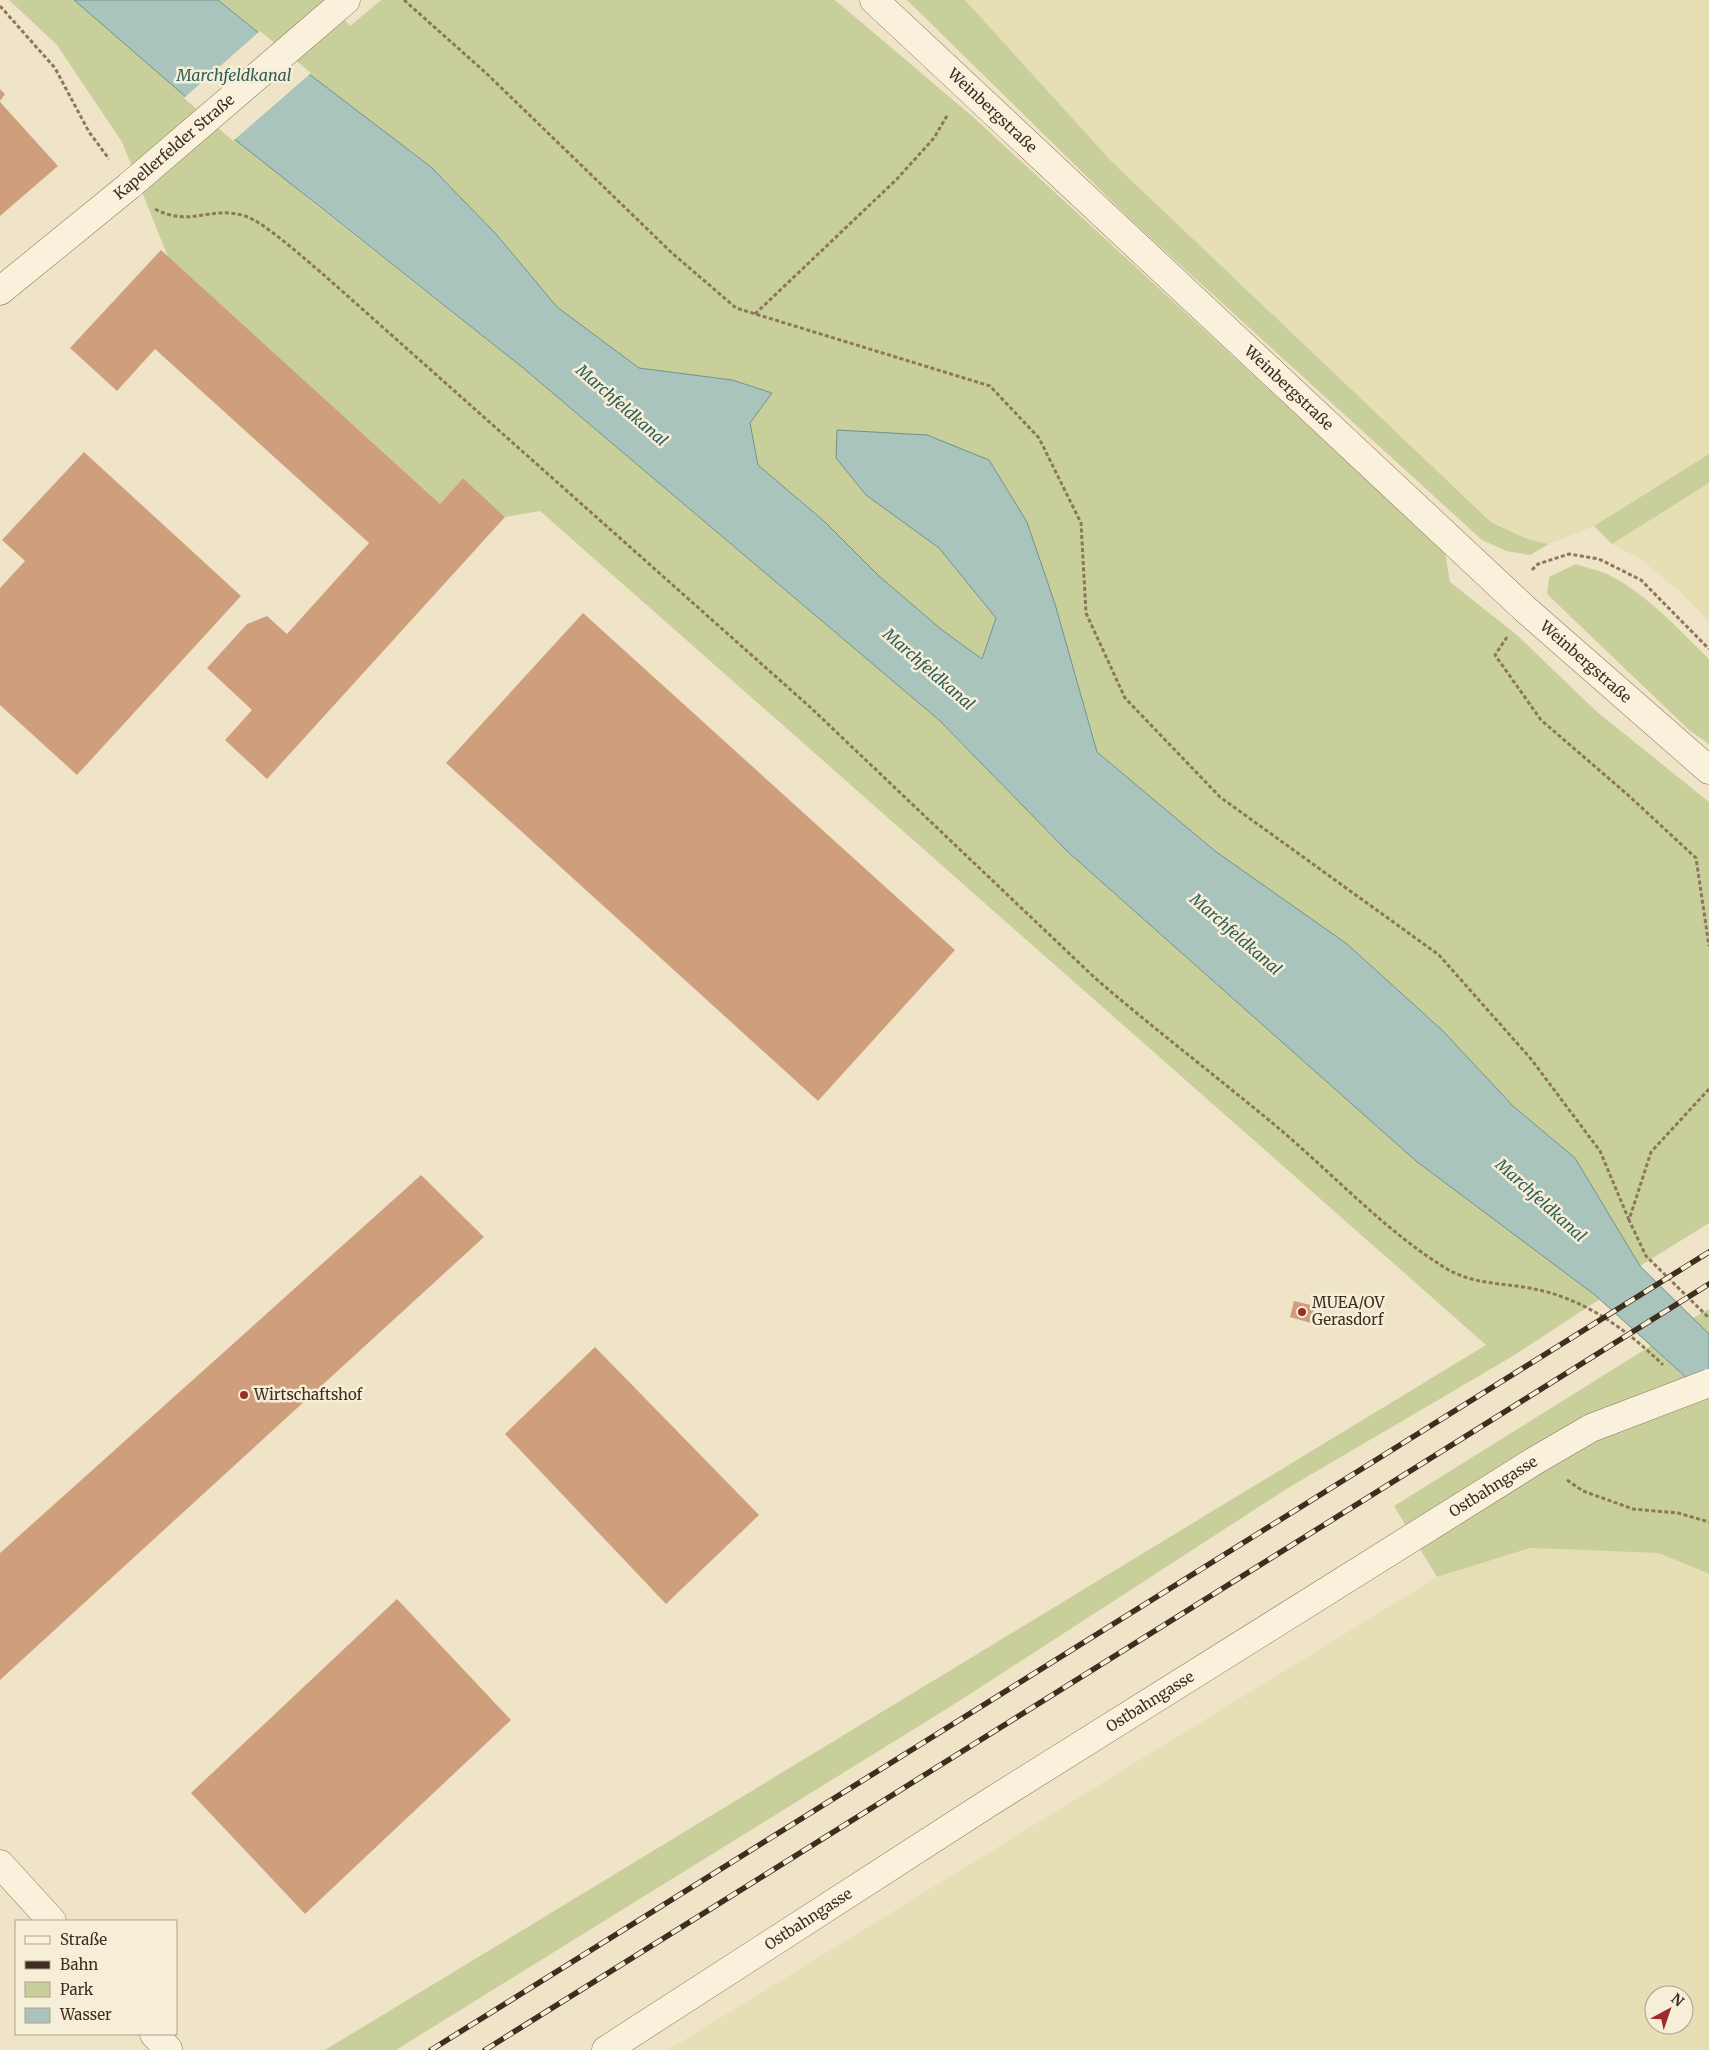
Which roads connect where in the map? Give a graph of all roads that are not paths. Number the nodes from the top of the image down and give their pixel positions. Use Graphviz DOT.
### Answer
graph roads {
  1 [pos="874,0"];
  2 [pos="340,4"];
  3 [pos="0,292"];
  4 [pos="1709,770"];
  5 [pos="1709,1383"];
  6 [pos="0,1864"];
  7 [pos="51,1920"];
  8 [pos="606,2050"];
  1 -- 4 [label="street, Weinbergstraße"];
  2 -- 3 [label="street, Kapellerfelder Straße"];
  5 -- 8 [label="street, Ostbahngasse, bridge"];
  6 -- 7 [label="street"];
}
